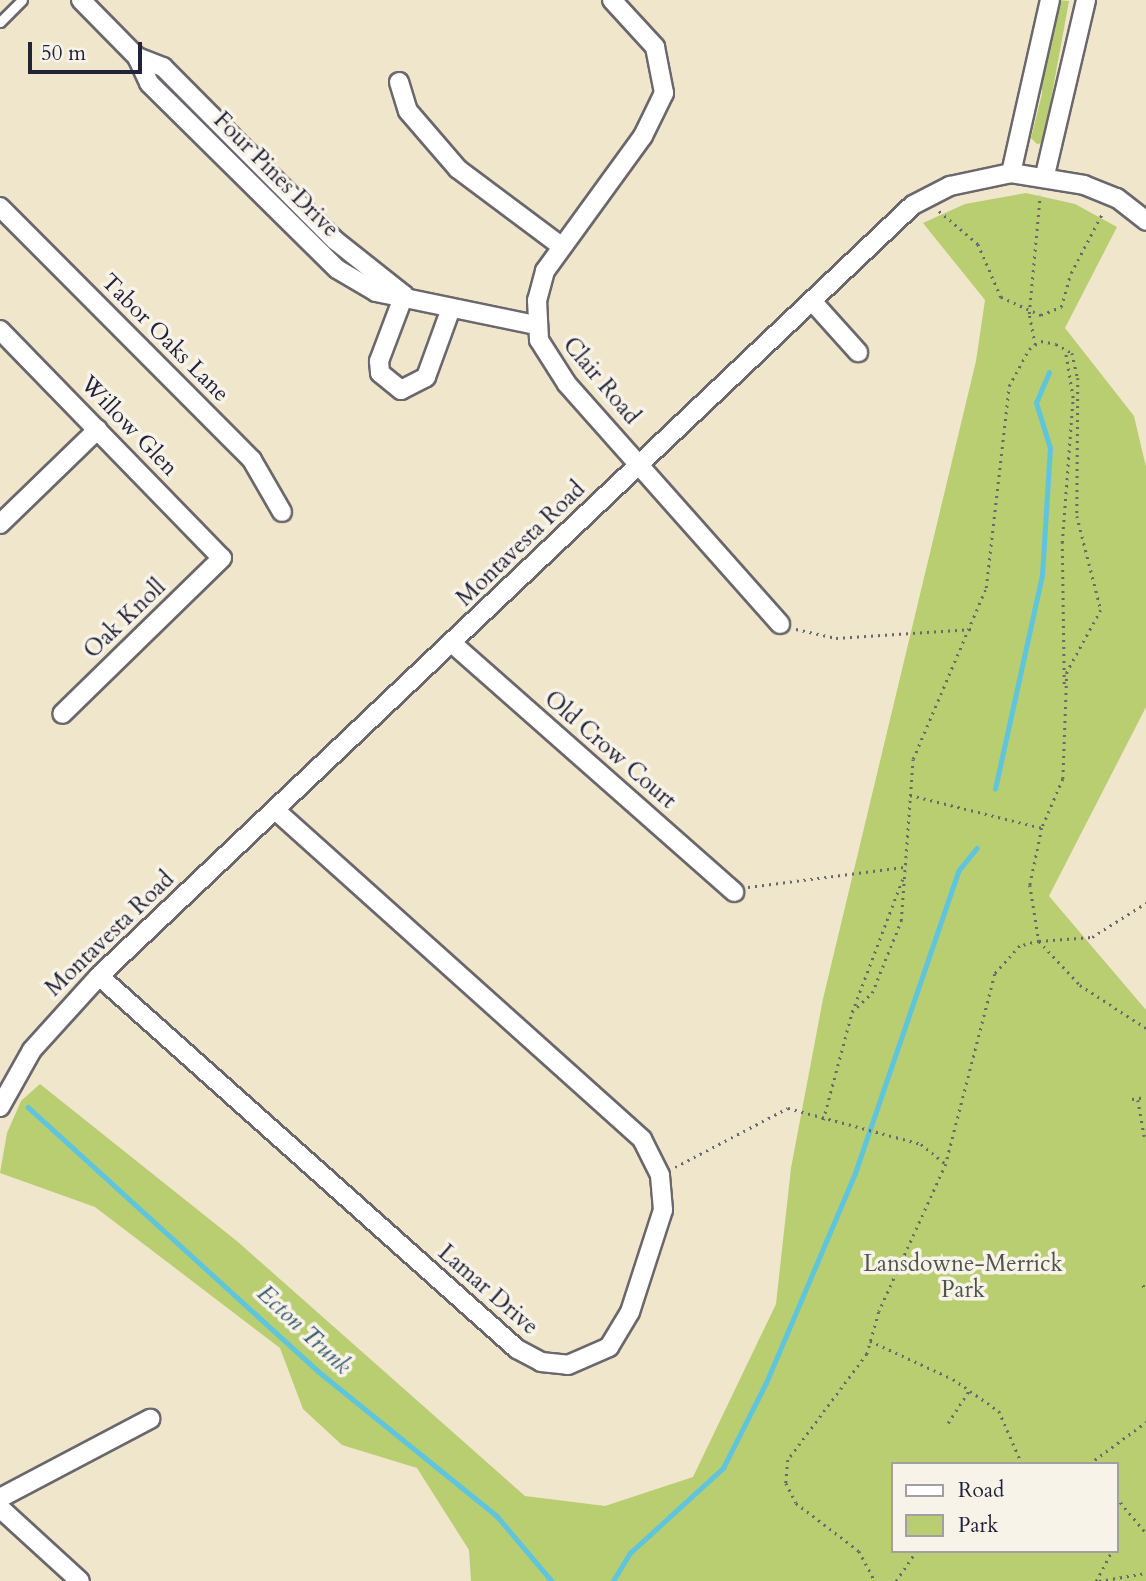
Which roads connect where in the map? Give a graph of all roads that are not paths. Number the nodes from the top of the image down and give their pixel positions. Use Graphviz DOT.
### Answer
graph roads {
  1 [pos="22,0"];
  2 [pos="80,0"];
  3 [pos="612,0"];
  4 [pos="1050,0"];
  5 [pos="1086,0"];
  6 [pos="0,22"];
  7 [pos="399,82"];
  8 [pos="1011,173"];
  9 [pos="1045,175"];
  10 [pos="0,207"];
  11 [pos="1146,221"];
  12 [pos="561,246"];
  13 [pos="404,295"];
  14 [pos="812,300"];
  15 [pos="450,311"];
  16 [pos="536,325"];
  17 [pos="0,330"];
  18 [pos="858,352"];
  19 [pos="98,429"];
  20 [pos="640,463"];
  21 [pos="282,512"];
  22 [pos="0,524"];
  23 [pos="222,558"];
  24 [pos="780,624"];
  25 [pos="453,644"];
  26 [pos="62,714"];
  27 [pos="276,811"];
  28 [pos="734,892"];
  29 [pos="99,976"];
  30 [pos="0,1107"];
  31 [pos="150,1419"];
  32 [pos="0,1498"];
  33 [pos="0,1508"];
  34 [pos="80,1581"];
  1 -- 6 [label="lane"];
  2 -- 13 [label="street, Four Pines Drive"];
  3 -- 12 [label="street, Clair Road"];
  4 -- 8 [label="street"];
  5 -- 9 [label="street"];
  7 -- 12 [label="street"];
  8 -- 9 [label="street, Montavesta Road"];
  8 -- 14 [label="street, Montavesta Road"];
  9 -- 11 [label="street, Montavesta Road"];
  10 -- 21 [label="street, Tabor Oaks Lane"];
  12 -- 16 [label="street, Clair Road"];
  13 -- 15 [label="street, Four Pines Drive"];
  13 -- 15 [label="street"];
  14 -- 18 [label="street"];
  14 -- 20 [label="street, Montavesta Road"];
  15 -- 16 [label="street, Four Pines Drive"];
  16 -- 20 [label="street, Clair Road"];
  17 -- 19 [label="street, Willow Glen"];
  19 -- 22 [label="street"];
  19 -- 23 [label="street, Willow Glen"];
  20 -- 24 [label="street, Clair Road"];
  20 -- 25 [label="street, Montavesta Road"];
  23 -- 26 [label="street, Oak Knoll"];
  25 -- 27 [label="street, Montavesta Road"];
  25 -- 28 [label="street, Old Crow Court"];
  27 -- 29 [label="street, Montavesta Road"];
  27 -- 29 [label="street, Lamar Drive"];
  29 -- 30 [label="street, Montavesta Road"];
  31 -- 32 [label="street"];
  33 -- 34 [label="street"];
}
